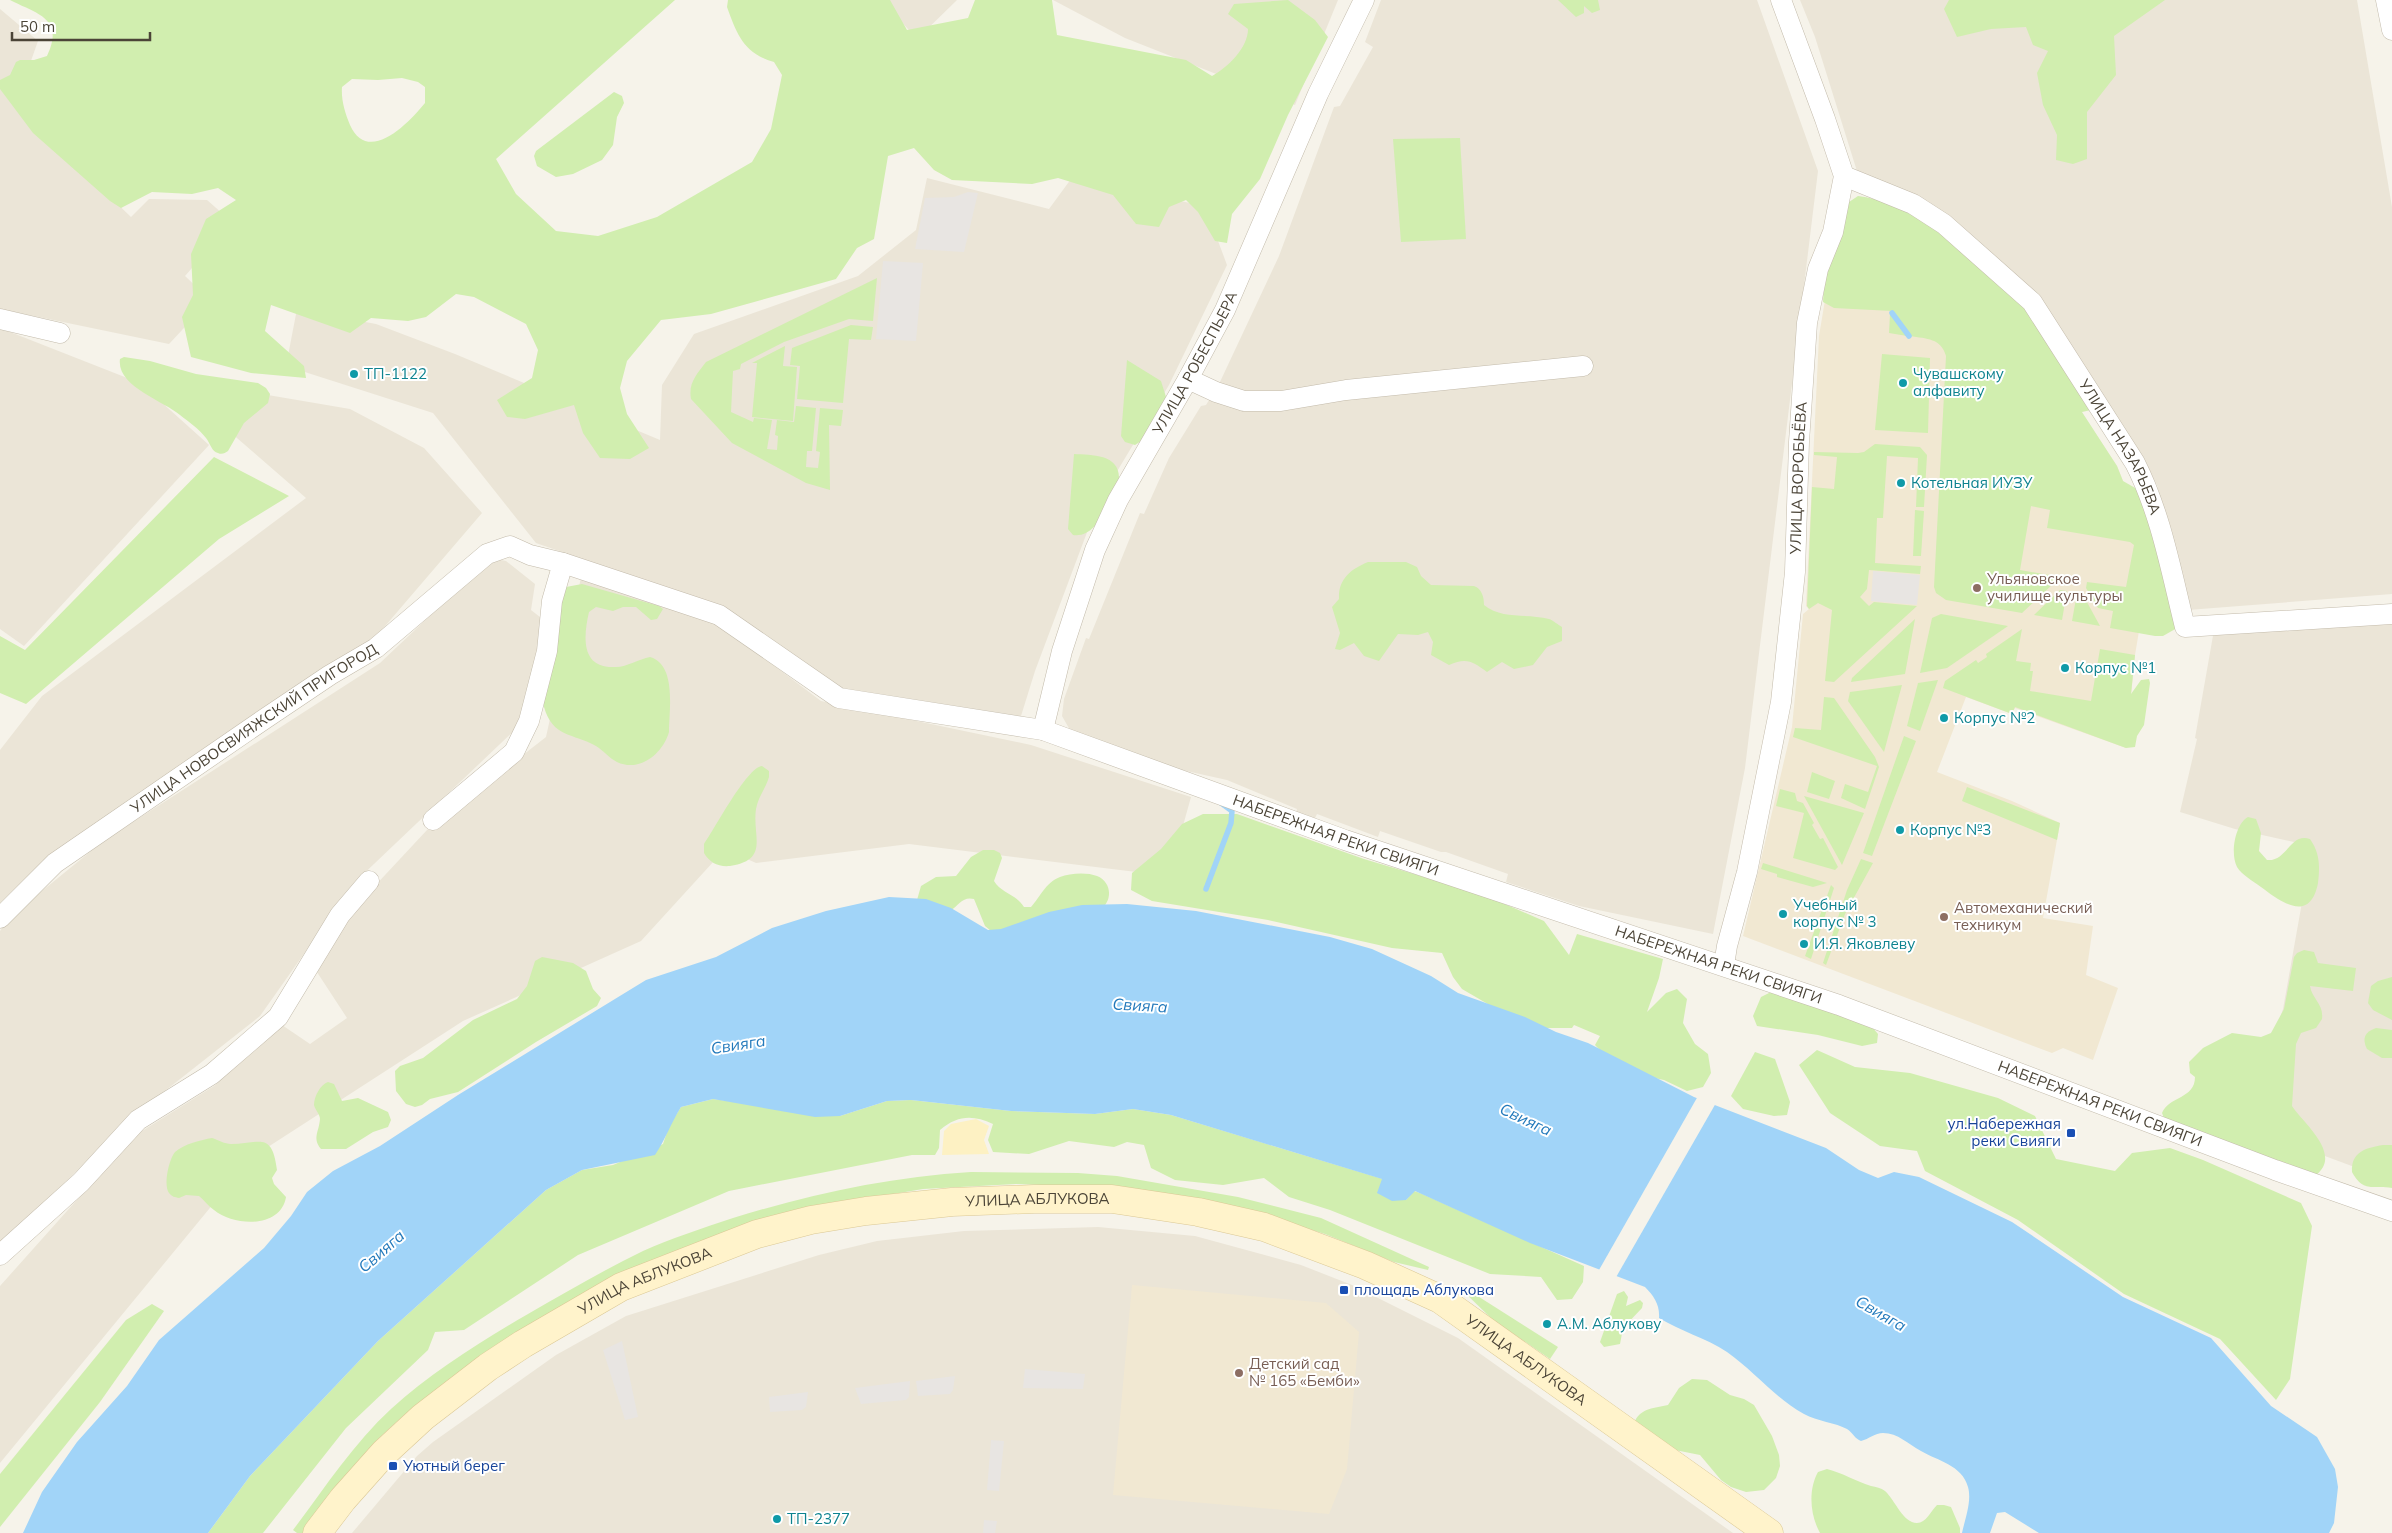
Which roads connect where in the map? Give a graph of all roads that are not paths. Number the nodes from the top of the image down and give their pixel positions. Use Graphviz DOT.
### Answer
graph roads {
  1 [pos="1364,0"];
  2 [pos="1781,0"];
  3 [pos="2386,0"];
  4 [pos="2392,30"];
  5 [pos="1844,176"];
  6 [pos="0,319"];
  7 [pos="60,333"];
  8 [pos="1582,366"];
  9 [pos="1188,379"];
  10 [pos="510,546"];
  11 [pos="563,563"];
  12 [pos="2392,614"];
  13 [pos="1043,730"];
  14 [pos="433,820"];
  15 [pos="369,882"];
  16 [pos="0,918"];
  17 [pos="1724,965"];
  18 [pos="2392,1211"];
  19 [pos="0,1255"];
  20 [pos="318,1533"];
  21 [pos="1770,1533"];
  1 -- 9 [label="street, УЛИЦА РОБЕСПЬЕРА"];
  2 -- 5 [label="street"];
  3 -- 4 [label="street"];
  5 -- 12 [label="street, УЛИЦА НАЗАРЬЕВА"];
  5 -- 17 [label="street, УЛИЦА ВОРОБЬЁВА"];
  6 -- 7 [label="street"];
  8 -- 9 [label="street"];
  9 -- 13 [label="street, УЛИЦА РОБЕСПЬЕРА"];
  10 -- 11 [label="street, НАБЕРЕЖНАЯ РЕКИ СВИЯГИ"];
  10 -- 16 [label="street, УЛИЦА НОВОСВИЯЖСКИЙ ПРИГОРОД"];
  11 -- 13 [label="street, НАБЕРЕЖНАЯ РЕКИ СВИЯГИ"];
  11 -- 14 [label="street"];
  13 -- 17 [label="street, НАБЕРЕЖНАЯ РЕКИ СВИЯГИ"];
  15 -- 19 [label="street"];
  17 -- 18 [label="street, НАБЕРЕЖНАЯ РЕКИ СВИЯГИ"];
  20 -- 21 [label="street, УЛИЦА АБЛУКОВА"];
}
